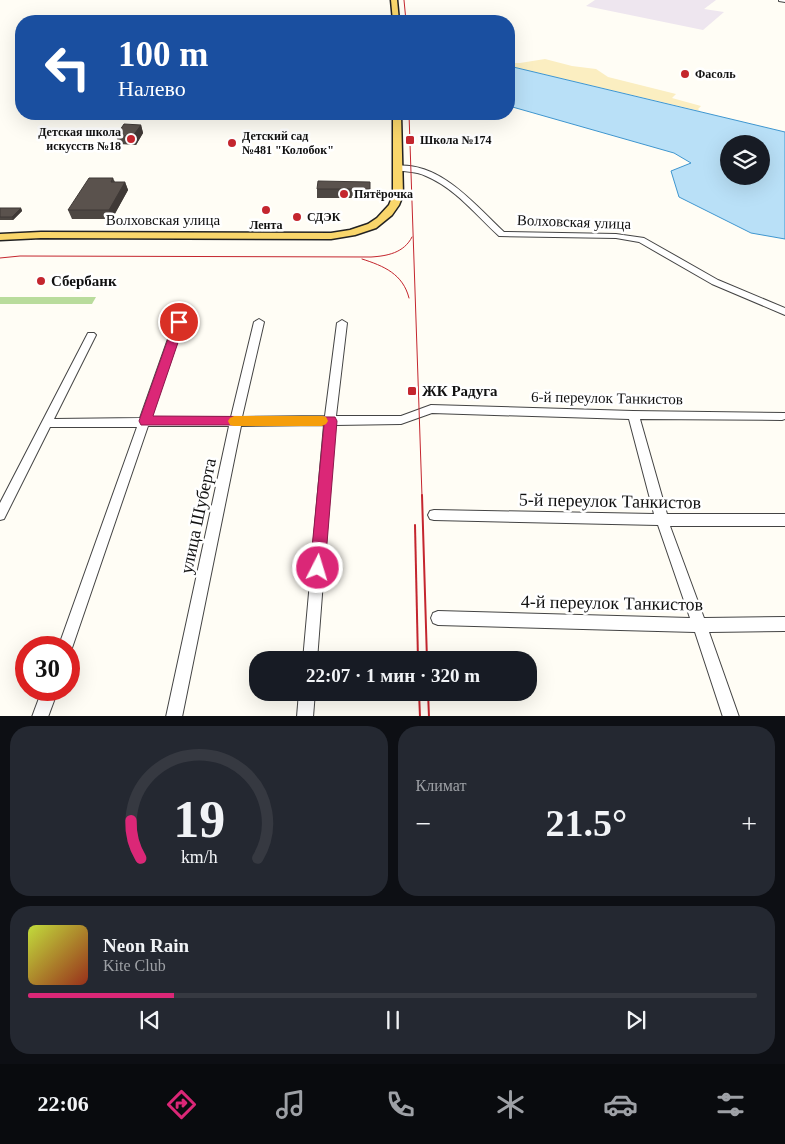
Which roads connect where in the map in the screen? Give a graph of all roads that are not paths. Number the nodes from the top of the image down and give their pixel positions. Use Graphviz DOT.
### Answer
graph roads {
  1 [pos="394,0"];
  2 [pos="395,15"];
  3 [pos="397,120"];
  4 [pos="398,168"];
  5 [pos="0,237"];
  6 [pos="785,312"];
  7 [pos="179,322"];
  8 [pos="260,322"];
  9 [pos="342,323"];
  10 [pos="91,335"];
  11 [pos="633,415"];
  12 [pos="782,416"];
  13 [pos="145,421"];
  14 [pos="236,421"];
  15 [pos="330,421"];
  16 [pos="47,423"];
  17 [pos="0,515"];
  18 [pos="434,515"];
  19 [pos="662,520"];
  20 [pos="785,520"];
  21 [pos="438,618"];
  22 [pos="785,624"];
  23 [pos="700,625"];
  24 [pos="69,636"];
  25 [pos="311,651"];
  26 [pos="46,701"];
  27 [pos="306,701"];
  28 [pos="40,716"];
  29 [pos="174,716"];
  30 [pos="305,716"];
  31 [pos="731,716"];
  1 -- 2 [label="main road"];
  3 -- 4 [label="main road"];
  4 -- 5 [label="main road, Волховская улица"];
  4 -- 6 [label="street, Волховская улица"];
  7 -- 13 [label="street"];
  8 -- 14 [label="street, улица Шуберта"];
  9 -- 15 [label="street"];
  10 -- 16 [label="street"];
  11 -- 12 [label="street, 6-й переулок Танкистов"];
  11 -- 15 [label="street, 6-й переулок Танкистов"];
  11 -- 19 [label="street"];
  13 -- 14 [label="street"];
  13 -- 16 [label="street"];
  13 -- 24 [label="street"];
  14 -- 15 [label="street"];
  14 -- 29 [label="street, улица Шуберта"];
  15 -- 25 [label="street"];
  16 -- 17 [label="street"];
  18 -- 19 [label="street, 5-й переулок Танкистов"];
  19 -- 20 [label="street, 5-й переулок Танкистов"];
  19 -- 23 [label="street"];
  21 -- 23 [label="street, 4-й переулок Танкистов"];
  22 -- 23 [label="street, 4-й переулок Танкистов"];
  23 -- 31 [label="street"];
  26 -- 28 [label="street"];
  27 -- 30 [label="street"];
}
